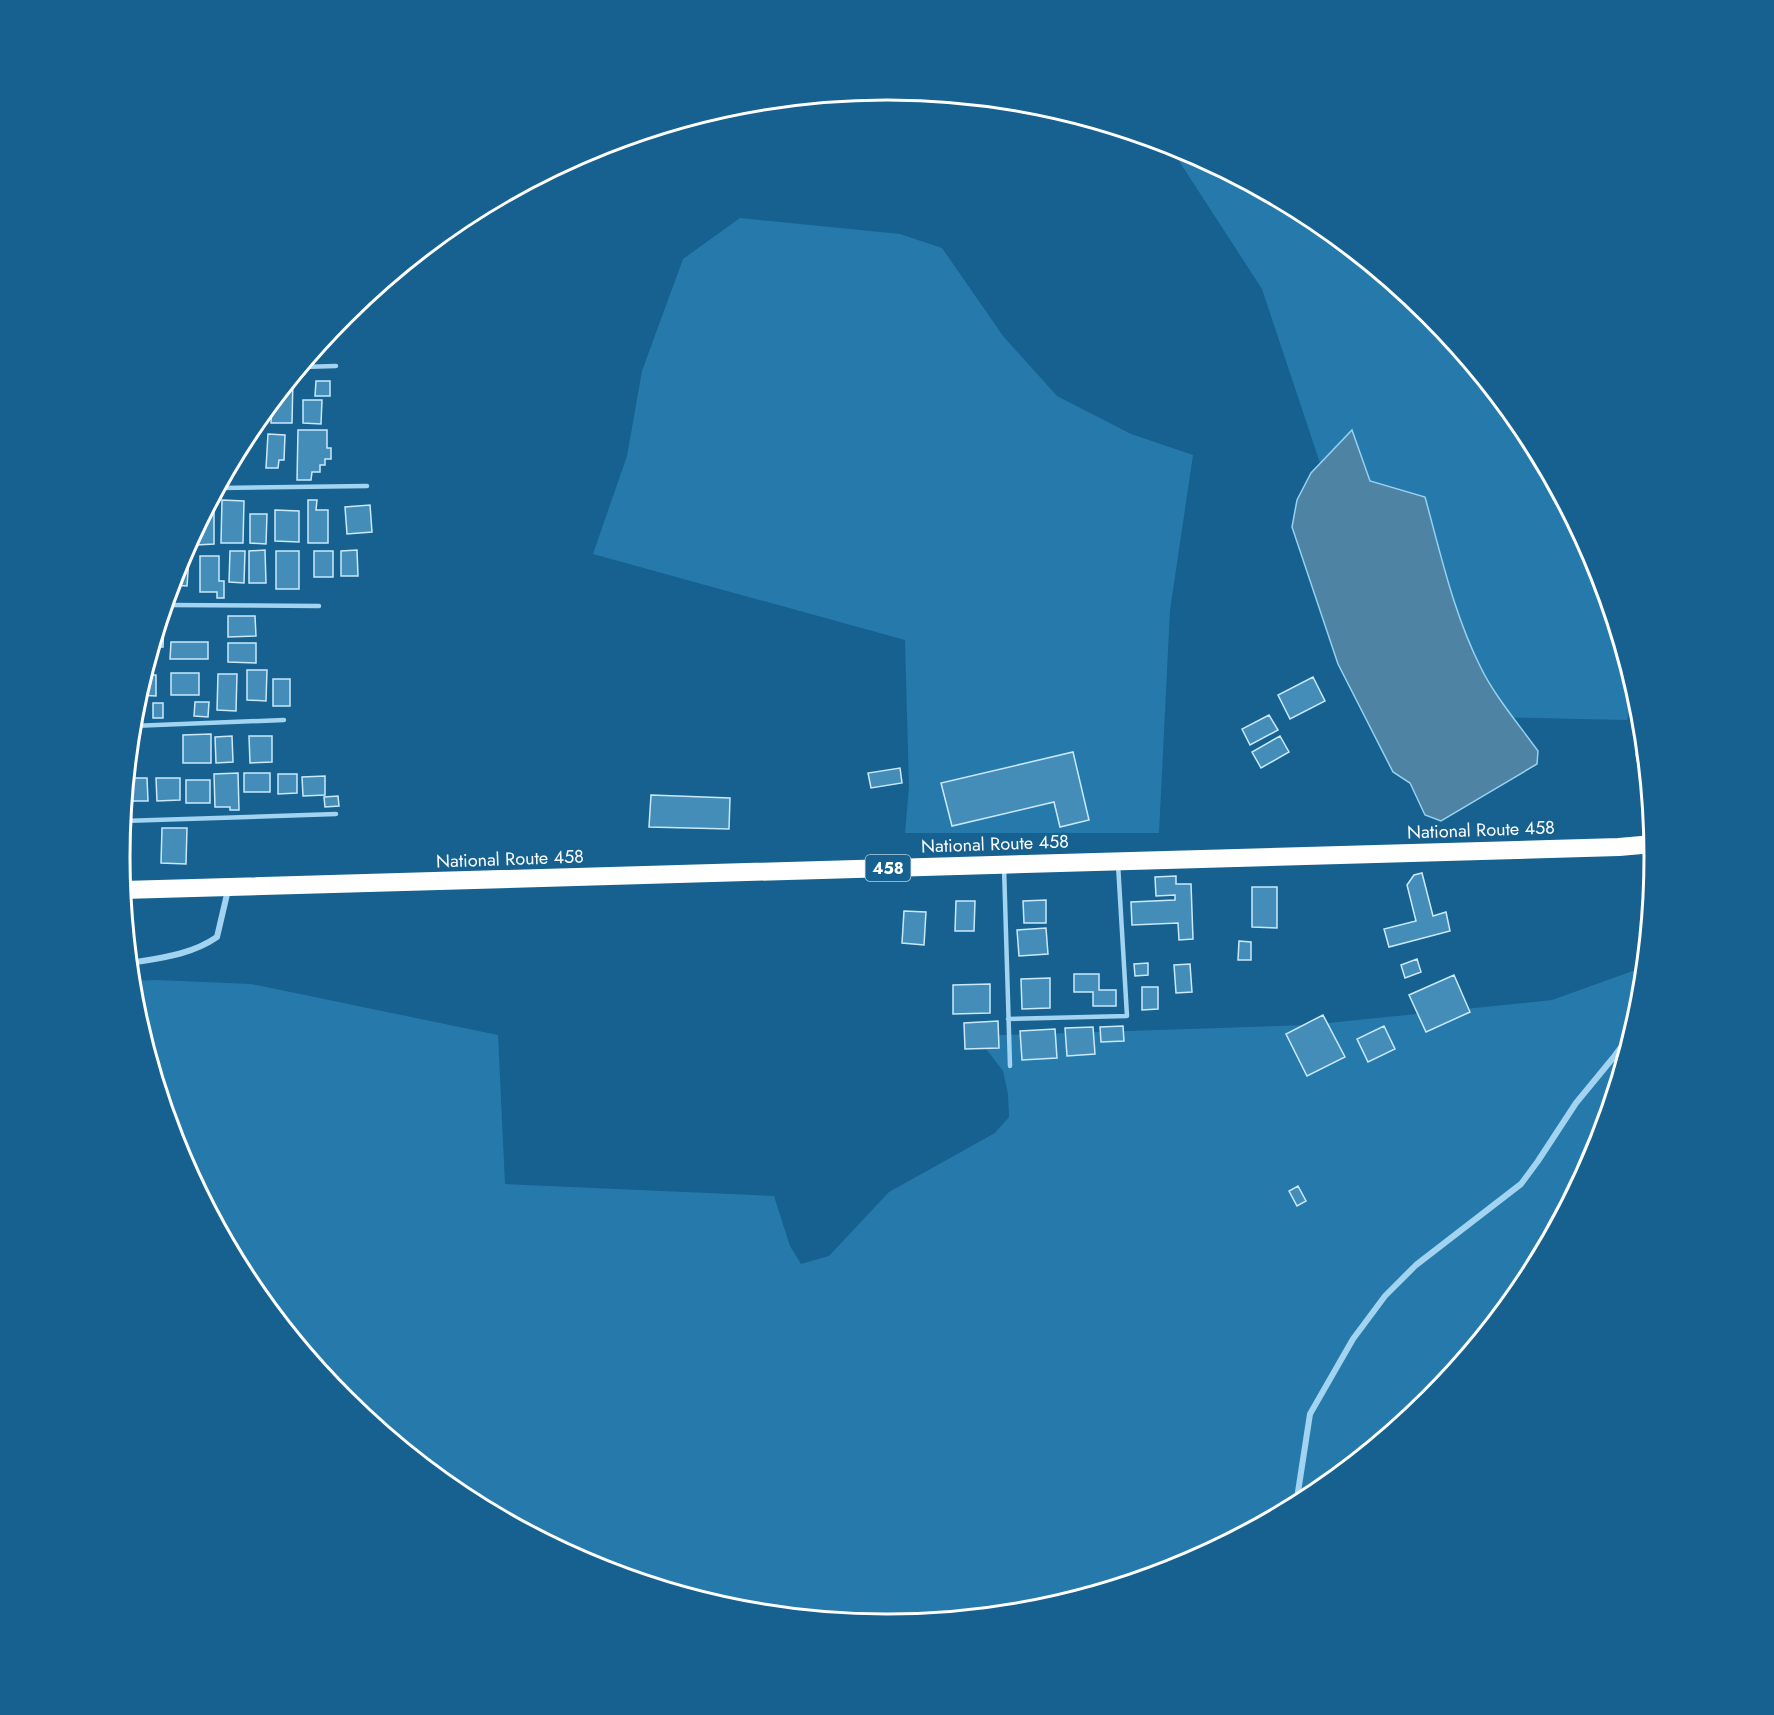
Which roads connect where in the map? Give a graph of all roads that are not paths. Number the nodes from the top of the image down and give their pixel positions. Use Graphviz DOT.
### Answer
graph roads {
  1 [pos="336,366"];
  2 [pos="311,367"];
  3 [pos="367,486"];
  4 [pos="226,488"];
  5 [pos="174,605"];
  6 [pos="318,606"];
  7 [pos="284,720"];
  8 [pos="142,726"];
  9 [pos="336,814"];
  10 [pos="131,821"];
  11 [pos="1643,845"];
  12 [pos="1118,861"];
  13 [pos="1004,865"];
  14 [pos="229,888"];
  15 [pos="131,890"];
  16 [pos="137,962"];
  17 [pos="1008,1019"];
  18 [pos="1618,1052"];
  19 [pos="1010,1066"];
  20 [pos="1298,1493"];
  1 -- 2 [label="lane"];
  3 -- 4 [label="lane"];
  5 -- 6 [label="lane"];
  7 -- 8 [label="lane"];
  9 -- 10 [label="lane"];
  11 -- 12 [label="highway, National Route 458 / 458"];
  12 -- 13 [label="highway, National Route 458 / 458"];
  12 -- 17 [label="lane"];
  13 -- 14 [label="highway, National Route 458 / 458"];
  13 -- 17 [label="lane"];
  14 -- 15 [label="highway, National Route 458 / 458"];
  14 -- 16 [label="street"];
  17 -- 19 [label="lane"];
  18 -- 20 [label="street"];
}
